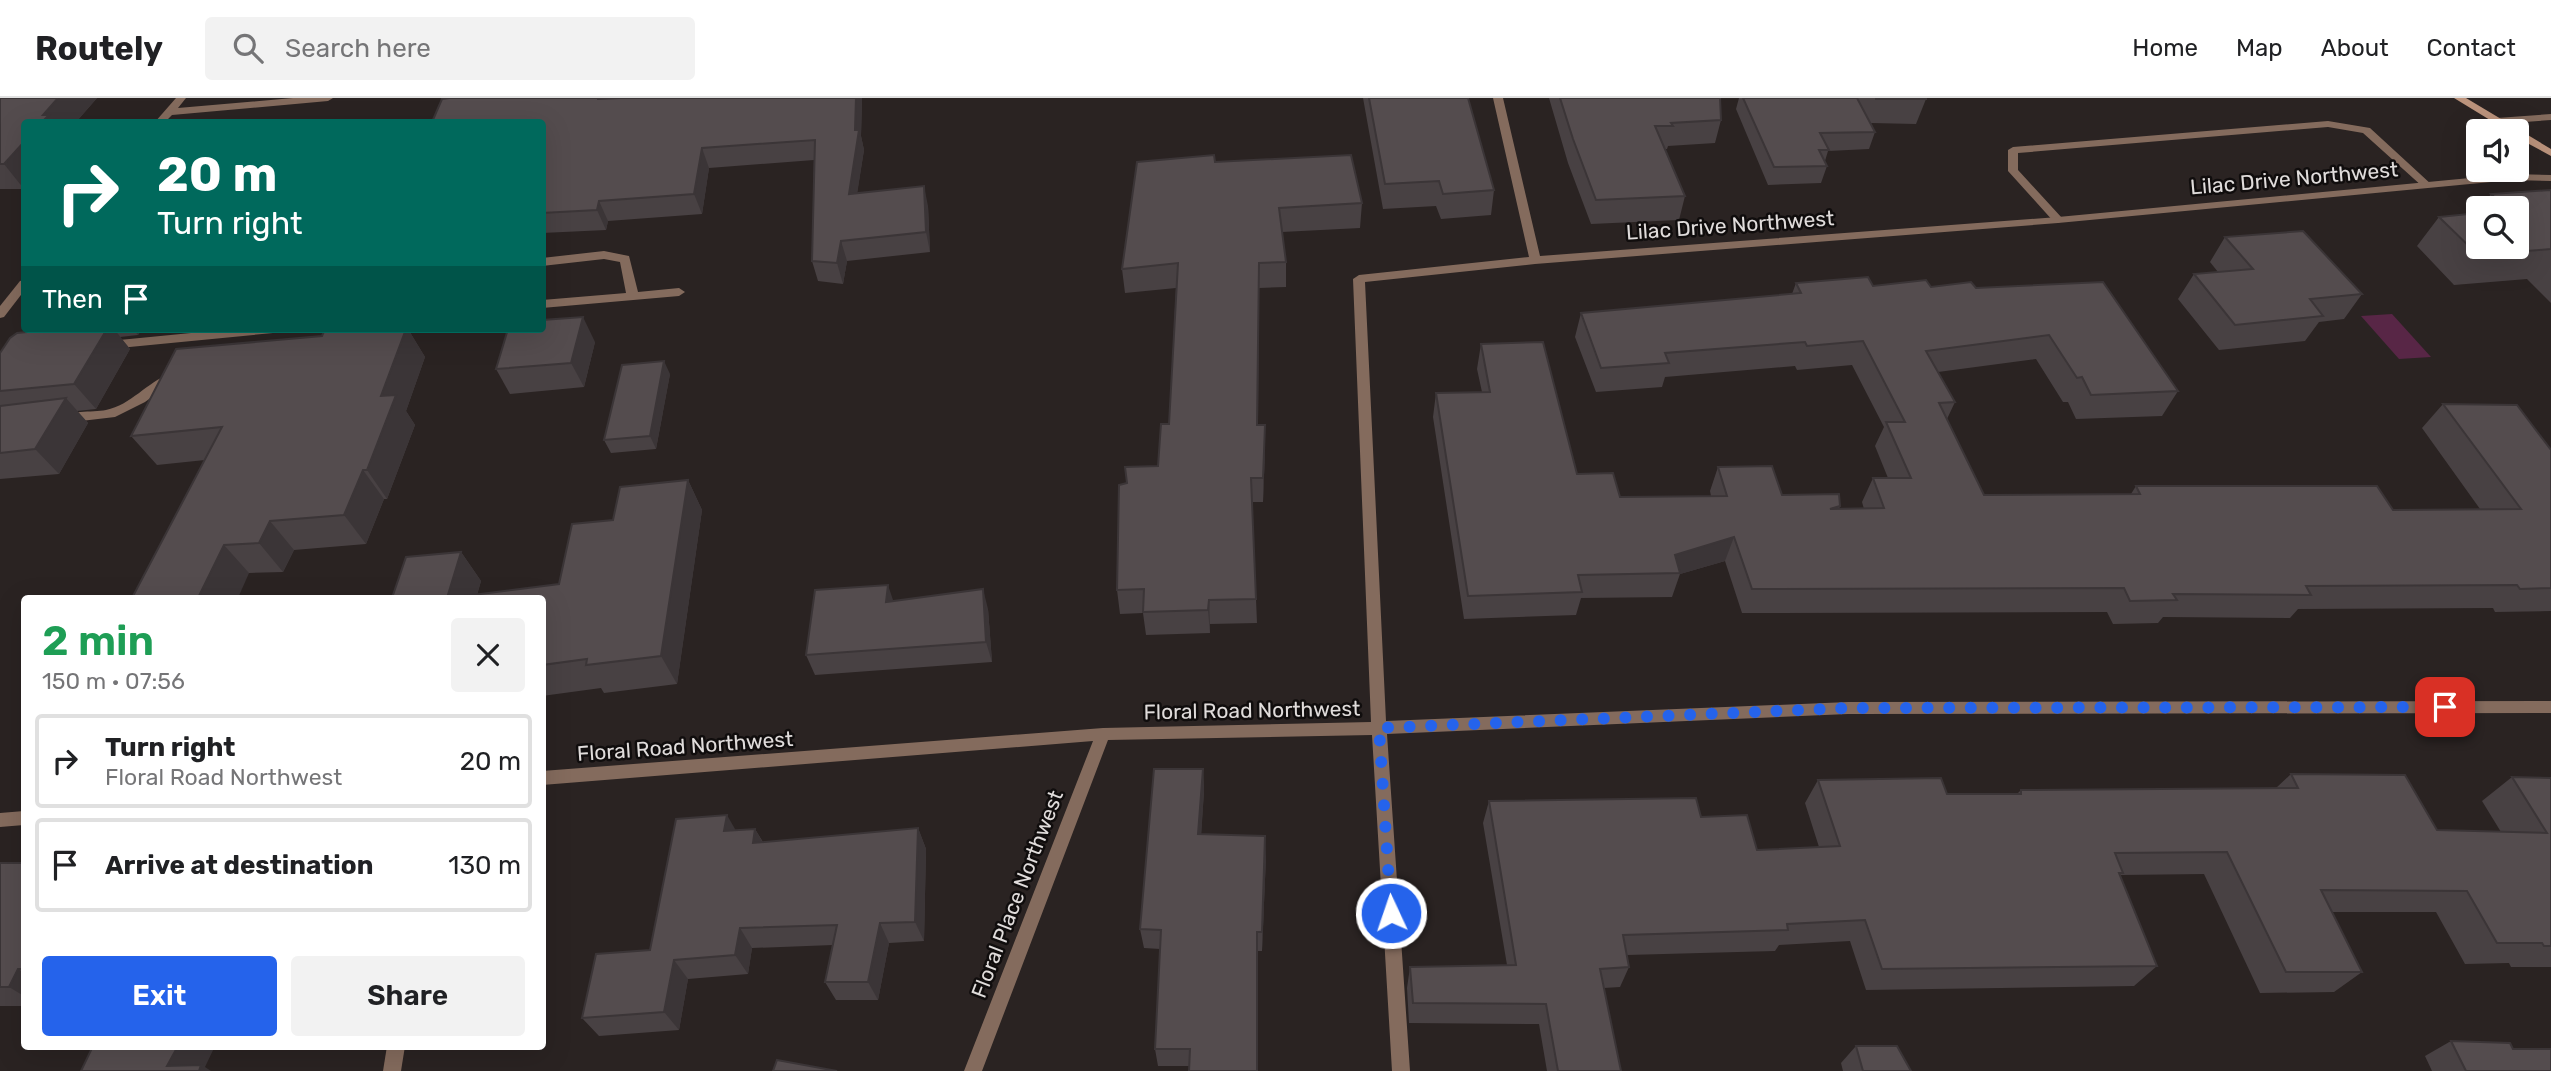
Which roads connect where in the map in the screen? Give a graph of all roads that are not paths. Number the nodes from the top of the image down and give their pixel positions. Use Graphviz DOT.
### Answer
graph roads {
  1 [pos="181,98"];
  2 [pos="328,98"];
  3 [pos="1498,98"];
  4 [pos="2459,98"];
  5 [pos="169,112"];
  6 [pos="2551,117"];
  7 [pos="163,119"];
  8 [pos="2494,119"];
  9 [pos="2524,119"];
  10 [pos="2529,140"];
  11 [pos="2551,153"];
  12 [pos="2551,178"];
  13 [pos="2427,185"];
  14 [pos="2058,220"];
  15 [pos="1535,260"];
  16 [pos="546,262"];
  17 [pos="21,288"];
  18 [pos="679,292"];
  19 [pos="633,296"];
  20 [pos="546,304"];
  21 [pos="0,314"];
  22 [pos="228,333"];
  23 [pos="194,336"];
  24 [pos="97,346"];
  25 [pos="187,351"];
  26 [pos="180,367"];
  27 [pos="45,421"];
  28 [pos="2551,706"];
  29 [pos="1379,728"];
  30 [pos="1103,734"];
  31 [pos="546,778"];
  32 [pos="21,818"];
  33 [pos="0,820"];
  34 [pos="395,1050"];
  35 [pos="392,1071"];
  36 [pos="974,1071"];
  37 [pos="1401,1071"];
  1 -- 5 [label="street"];
  2 -- 5 [label="street"];
  3 -- 15 [label="street"];
  4 -- 8 [label="main road"];
  5 -- 7 [label="street"];
  6 -- 9 [label="street"];
  10 -- 11 [label="main road"];
  12 -- 13 [label="street, Lilac Drive Northwest"];
  13 -- 14 [label="street, Lilac Drive Northwest"];
  13 -- 14 [label="street"];
  14 -- 15 [label="street, Lilac Drive Northwest"];
  15 -- 29 [label="street, Lilac Drive Northwest"];
  16 -- 19 [label="street"];
  17 -- 21 [label="street"];
  18 -- 19 [label="street"];
  19 -- 20 [label="street"];
  22 -- 23 [label="street"];
  23 -- 24 [label="street"];
  23 -- 25 [label="street"];
  26 -- 27 [label="street"];
  28 -- 29 [label="street, Floral Road Northwest"];
  29 -- 30 [label="street, Floral Road Northwest"];
  29 -- 37 [label="street"];
  30 -- 31 [label="street, Floral Road Northwest"];
  30 -- 36 [label="street, Floral Place Northwest"];
  32 -- 33 [label="street"];
  34 -- 35 [label="street"];
}
